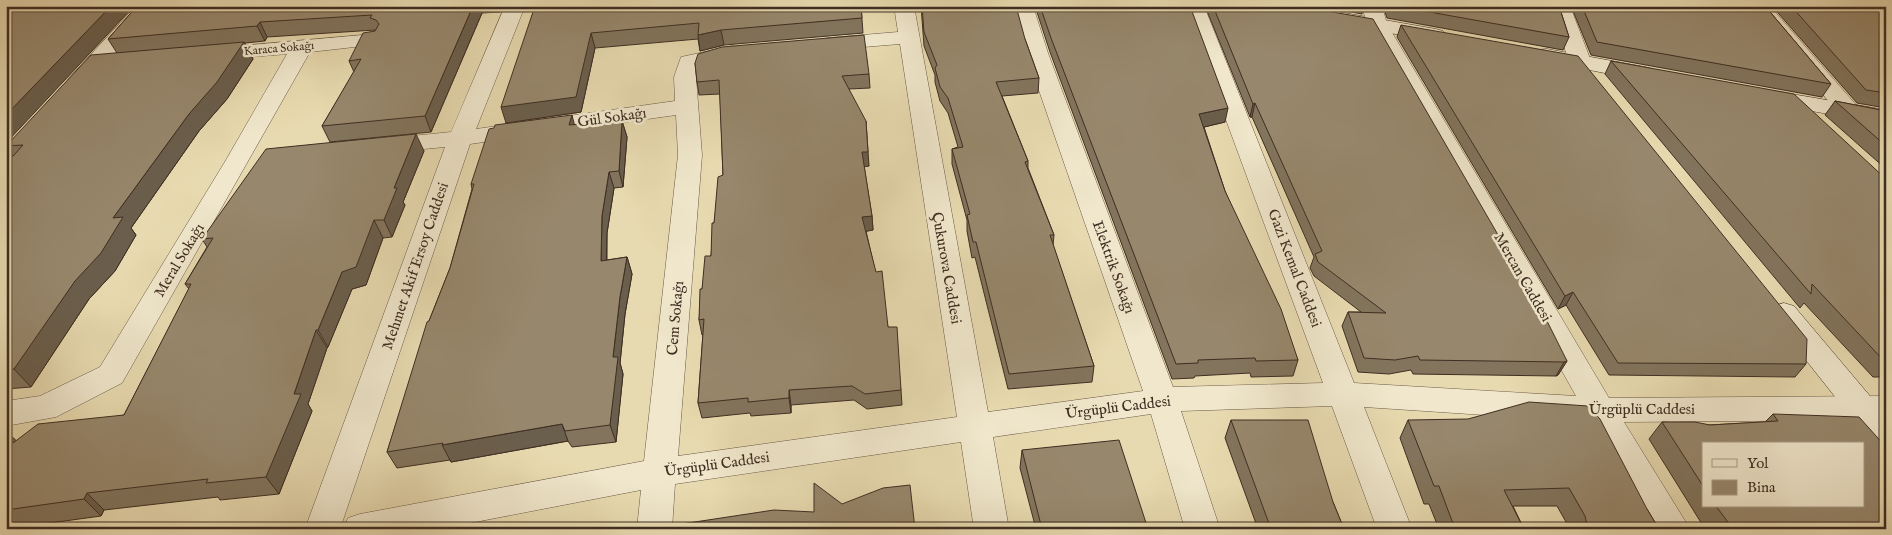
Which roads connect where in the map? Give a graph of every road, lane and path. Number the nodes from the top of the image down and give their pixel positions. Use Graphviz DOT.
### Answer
graph roads {
  1 [pos="147,6"];
  2 [pos="515,6"];
  3 [pos="904,6"];
  4 [pos="1023,6"];
  5 [pos="1194,6"];
  6 [pos="1267,6"];
  7 [pos="1560,6"];
  8 [pos="1759,6"];
  9 [pos="1375,15"];
  10 [pos="907,37"];
  11 [pos="1454,38"];
  12 [pos="374,40"];
  13 [pos="811,45"];
  14 [pos="302,47"];
  15 [pos="753,50"];
  16 [pos="1532,53"];
  17 [pos="193,56"];
  18 [pos="124,61"];
  19 [pos="1580,62"];
  20 [pos="94,64"];
  21 [pos="1668,78"];
  22 [pos="1605,92"];
  23 [pos="1746,93"];
  24 [pos="1795,102"];
  25 [pos="688,106"];
  26 [pos="1849,111"];
  27 [pos="1886,118"];
  28 [pos="1823,128"];
  29 [pos="460,138"];
  30 [pos="364,148"];
  31 [pos="267,157"];
  32 [pos="238,160"];
  33 [pos="6,161"];
  34 [pos="1767,292"];
  35 [pos="1343,394"];
  36 [pos="1162,400"];
  37 [pos="1873,408"];
  38 [pos="1600,410"];
  39 [pos="6,414"];
  40 [pos="974,426"];
  41 [pos="1886,438"];
  42 [pos="660,472"];
  43 [pos="322,529"];
  44 [pos="360,529"];
  45 [pos="654,529"];
  46 [pos="992,529"];
  47 [pos="1203,529"];
  48 [pos="1395,529"];
  49 [pos="1673,529"];
  1 -- 20 [label="street"];
  2 -- 29 [label="street, Mehmet Akif Ersoy Caddesi"];
  3 -- 10 [label="street, Çukurova Caddesi"];
  4 -- 36 [label="street, Elektrik Sokağı"];
  5 -- 35 [label="street, Gazi Kemal Caddesi"];
  6 -- 9 [label="street"];
  7 -- 19 [label="street"];
  8 -- 26 [label="street"];
  9 -- 11 [label="street"];
  9 -- 38 [label="street, Mercan Caddesi"];
  10 -- 13 [label="street"];
  10 -- 40 [label="street, Çukurova Caddesi"];
  12 -- 14 [label="street, Karaca Sokağı"];
  14 -- 17 [label="street, Karaca Sokağı"];
  14 -- 32 [label="street, Meral Sokağı"];
  15 -- 25 [label="street, Cem Sokağı"];
  16 -- 19 [label="street"];
  18 -- 20 [label="street"];
  19 -- 21 [label="street"];
  19 -- 22 [label="street"];
  20 -- 33 [label="street"];
  23 -- 24 [label="street"];
  24 -- 26 [label="street"];
  24 -- 28 [label="street"];
  25 -- 29 [label="street, Gül Sokağı"];
  25 -- 42 [label="street, Cem Sokağı"];
  26 -- 27 [label="street"];
  29 -- 30 [label="street, Gül Sokağı"];
  29 -- 43 [label="street, Mehmet Akif Ersoy Caddesi"];
  31 -- 32 [label="street"];
  32 -- 39 [label="street, Meral Sokağı"];
  34 -- 37 [label="street"];
  35 -- 36 [label="street, Ürgüplü Caddesi"];
  35 -- 38 [label="street, Ürgüplü Caddesi"];
  35 -- 48 [label="street, Gazi Kemal Caddesi"];
  36 -- 40 [label="street, Ürgüplü Caddesi"];
  36 -- 47 [label="street, Elektrik Sokağı"];
  37 -- 38 [label="street, Ürgüplü Caddesi"];
  37 -- 41 [label="street"];
  38 -- 49 [label="street, Mercan Caddesi"];
  40 -- 42 [label="street, Ürgüplü Caddesi"];
  40 -- 46 [label="street, Çukurova Caddesi"];
  42 -- 44 [label="street, Ürgüplü Caddesi"];
  42 -- 45 [label="street, Cem Sokağı"];
}
